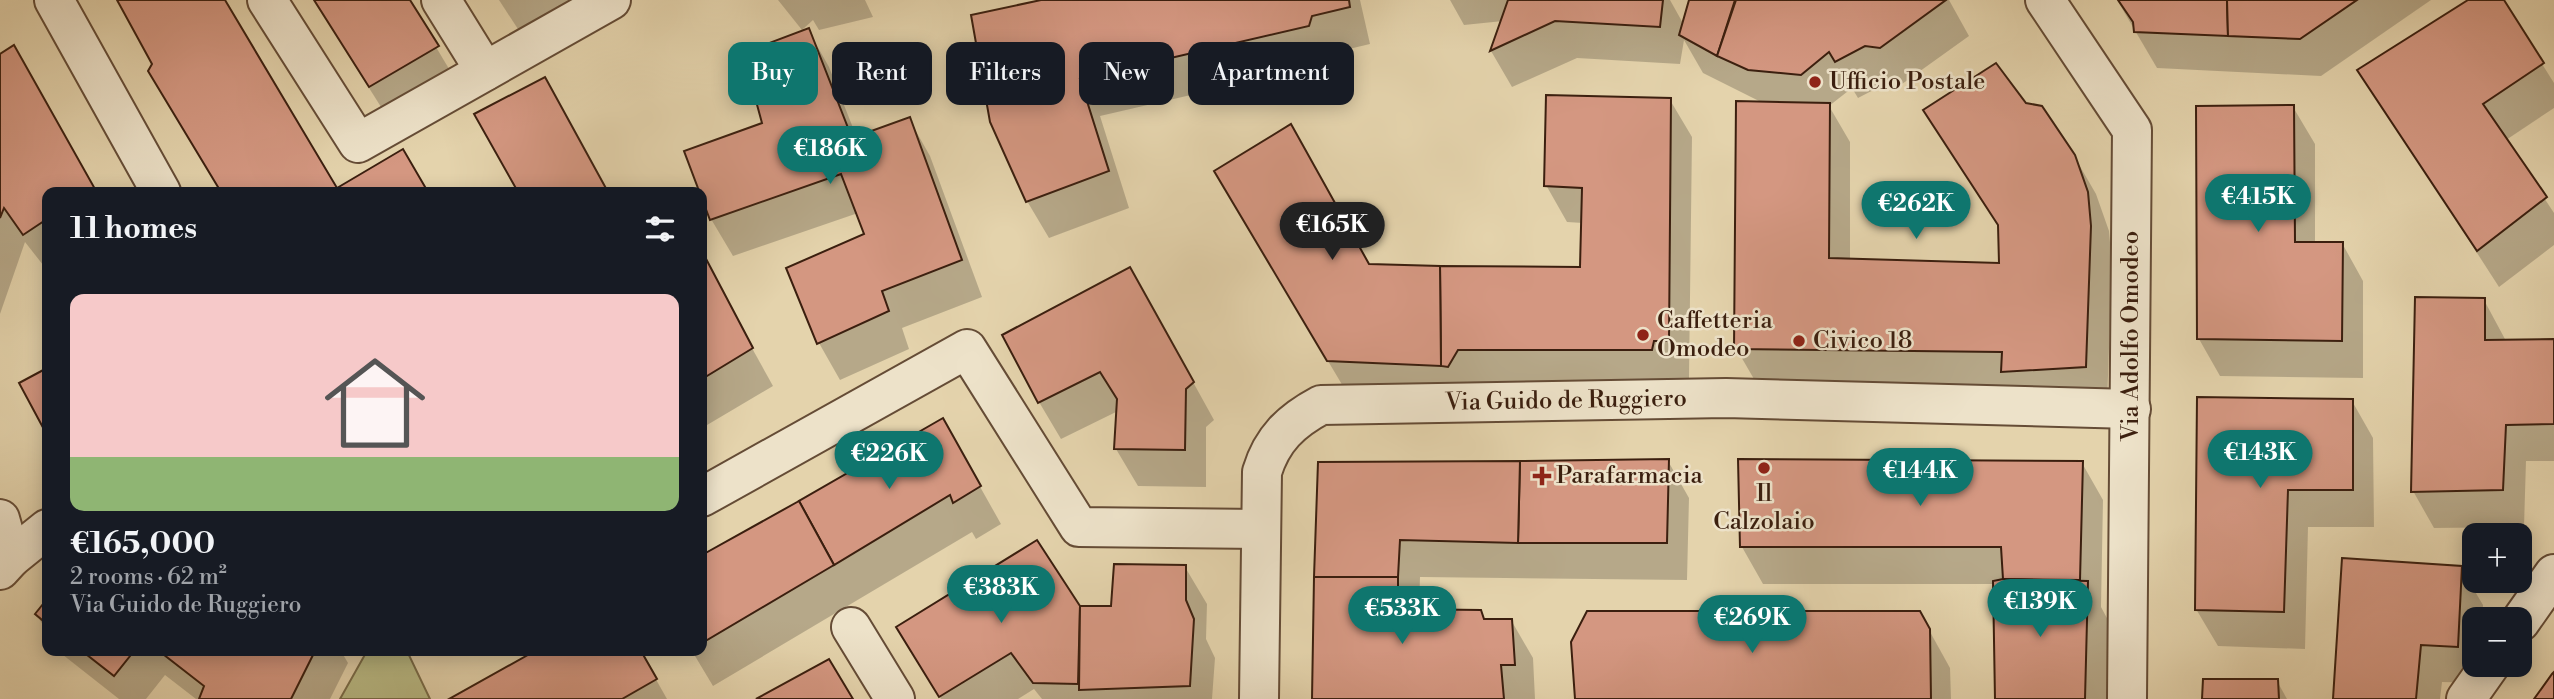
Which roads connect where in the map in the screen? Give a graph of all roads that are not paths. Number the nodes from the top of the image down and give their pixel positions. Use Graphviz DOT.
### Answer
graph roads {
  1 [pos="54,0"];
  2 [pos="267,0"];
  3 [pos="441,0"];
  4 [pos="611,0"];
  5 [pos="2045,0"];
  6 [pos="485,71"];
  7 [pos="158,187"];
  8 [pos="2131,409"];
  9 [pos="707,494"];
  10 [pos="0,519"];
  11 [pos="1260,529"];
  12 [pos="42,533"];
  13 [pos="6,564"];
  14 [pos="2554,574"];
  15 [pos="2531,607"];
  16 [pos="852,627"];
  17 [pos="2482,677"];
  18 [pos="895,699"];
  19 [pos="1259,699"];
  20 [pos="2127,699"];
  21 [pos="2466,699"];
  1 -- 7 [label="street"];
  2 -- 6 [label="street"];
  3 -- 6 [label="street"];
  4 -- 6 [label="street"];
  5 -- 8 [label="street, Via Adolfo Omodeo"];
  8 -- 11 [label="street, Via Guido de Ruggiero"];
  8 -- 20 [label="street, Via Adolfo Omodeo"];
  9 -- 11 [label="street"];
  10 -- 13 [label="street"];
  11 -- 19 [label="street, Via Guido de Ruggiero"];
  12 -- 13 [label="street"];
  14 -- 15 [label="street"];
  16 -- 18 [label="street"];
  17 -- 21 [label="street"];
}
